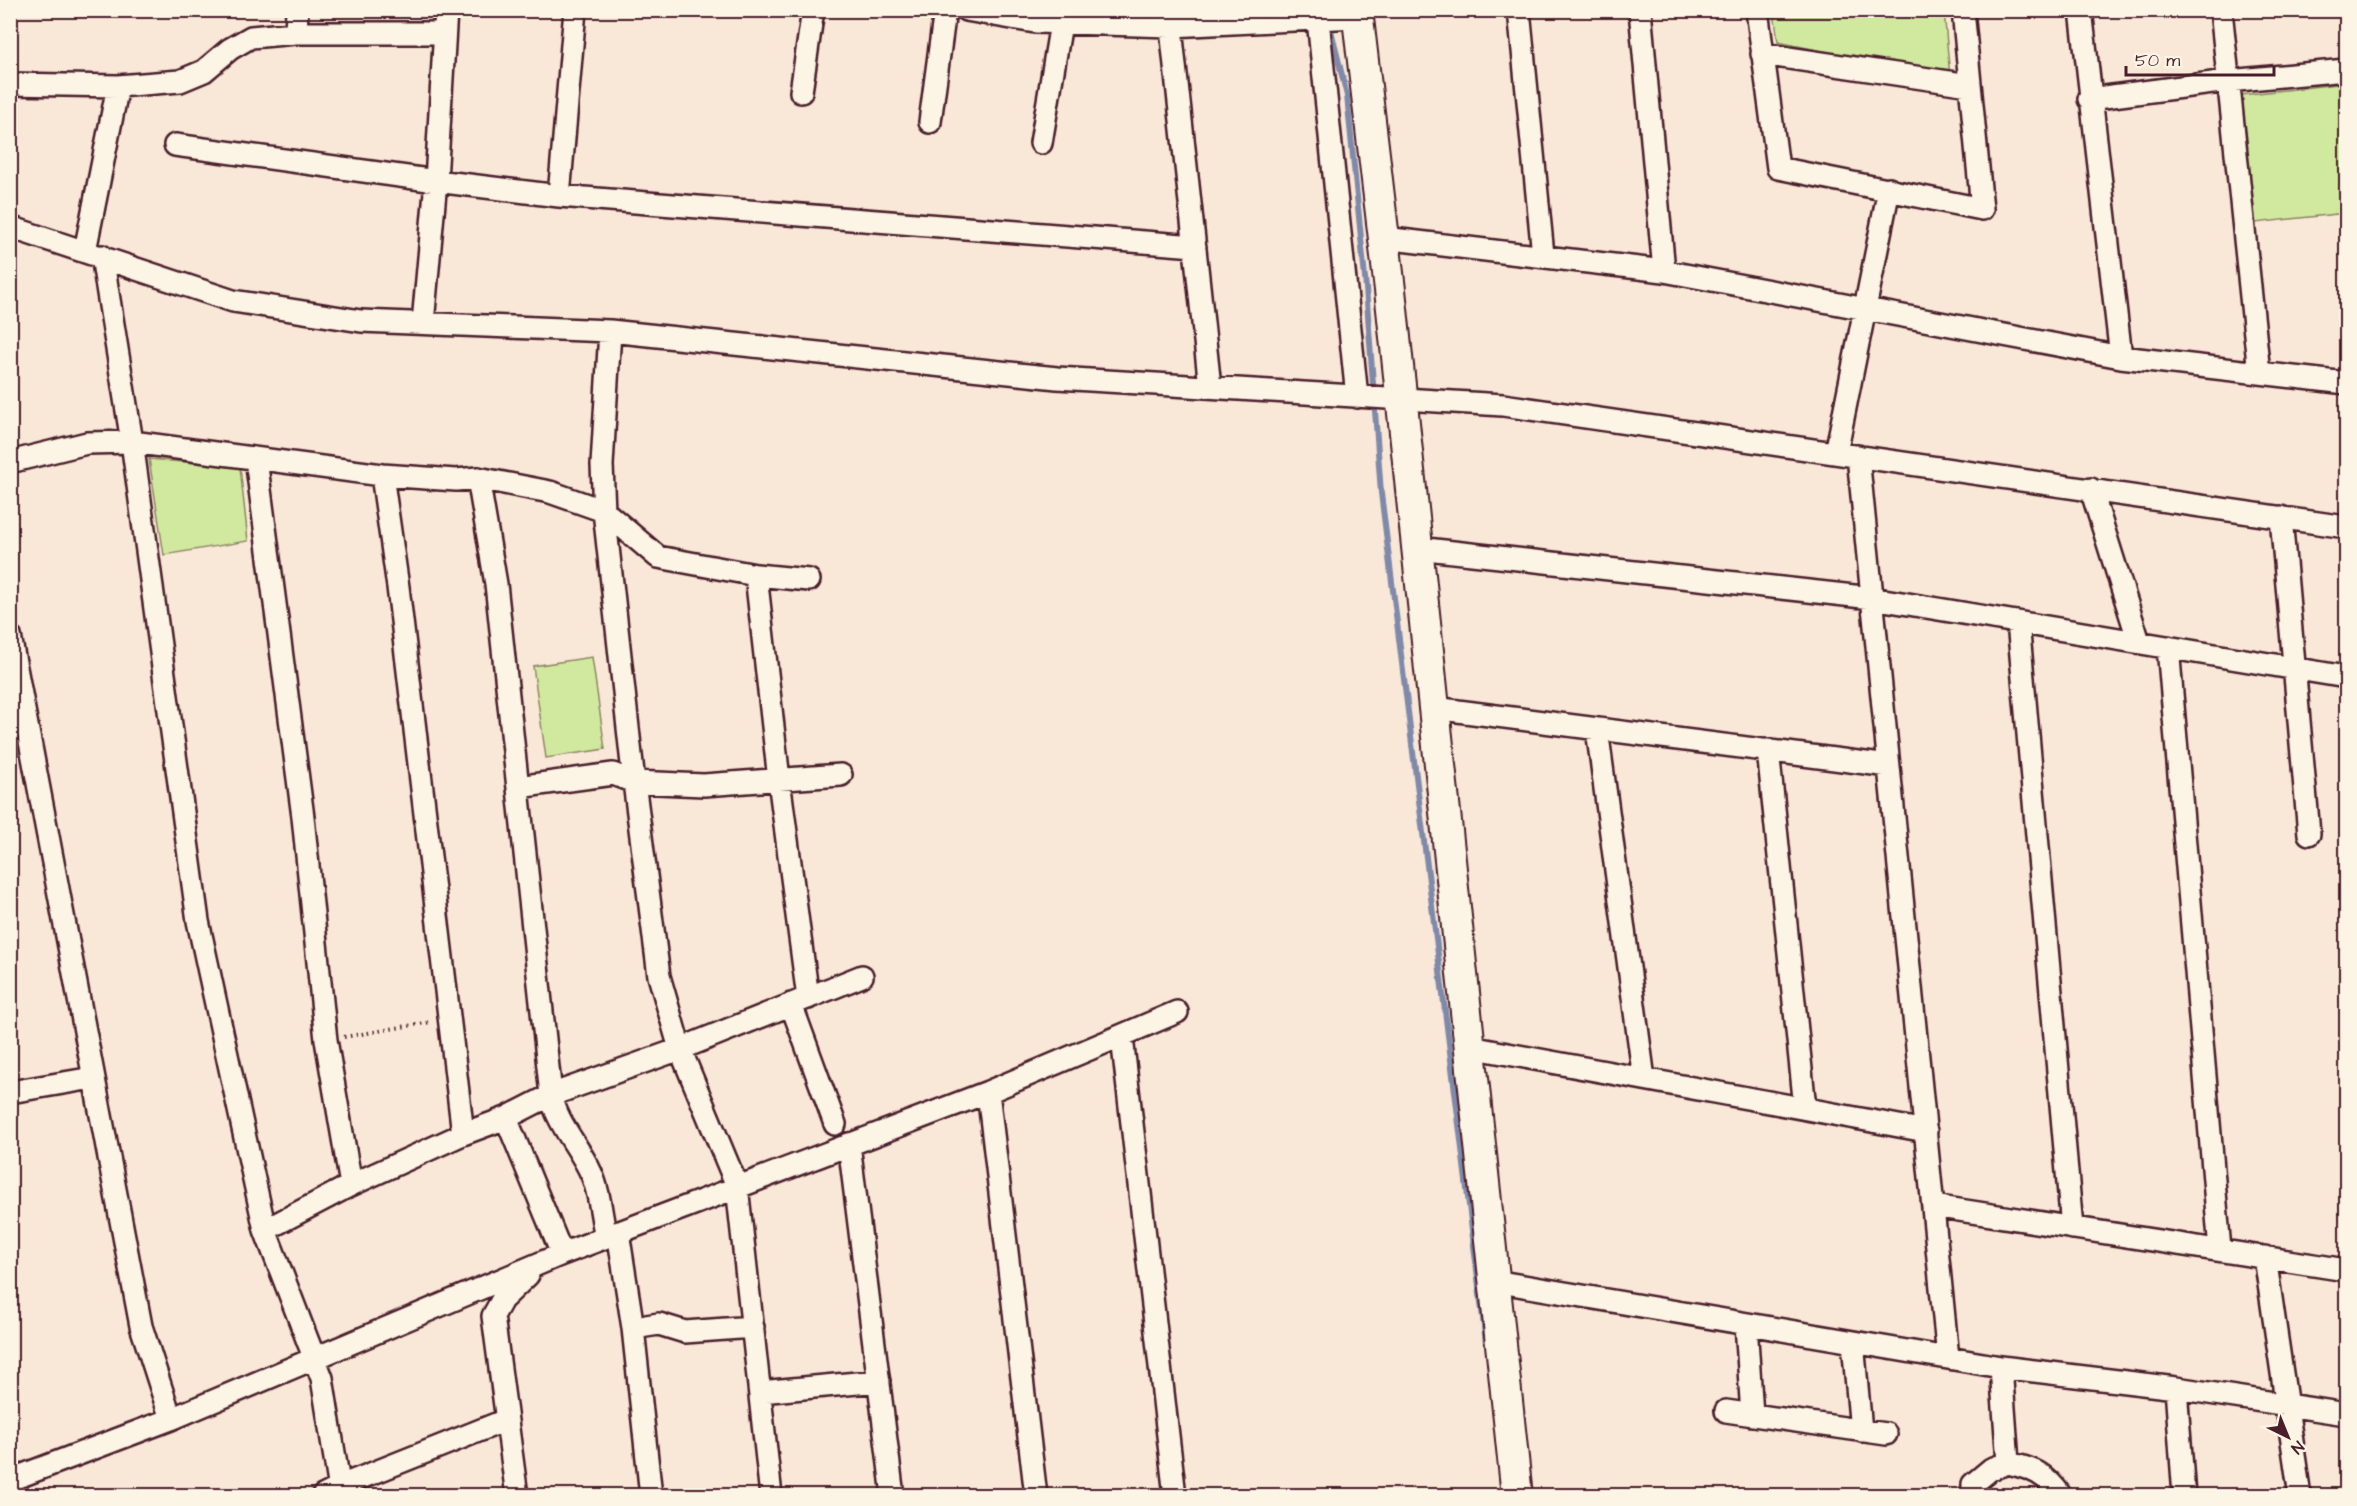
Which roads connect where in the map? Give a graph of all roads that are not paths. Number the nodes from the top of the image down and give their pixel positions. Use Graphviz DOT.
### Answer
graph roads {
  1 [pos="297,10"];
  2 [pos="446,10"];
  3 [pos="575,10"];
  4 [pos="813,10"];
  5 [pos="945,10"];
  6 [pos="966,10"];
  7 [pos="1519,10"];
  8 [pos="1640,10"];
  9 [pos="1757,10"];
  10 [pos="1963,10"];
  11 [pos="2081,10"];
  12 [pos="2221,10"];
  13 [pos="1358,14"];
  14 [pos="1317,15"];
  15 [pos="1170,18"];
  16 [pos="1060,23"];
  17 [pos="296,33"];
  18 [pos="444,33"];
  19 [pos="1762,54"];
  20 [pos="2346,70"];
  21 [pos="2228,81"];
  22 [pos="10,84"];
  23 [pos="1969,85"];
  24 [pos="118,86"];
  25 [pos="801,92"];
  26 [pos="2089,99"];
  27 [pos="930,122"];
  28 [pos="1041,143"];
  29 [pos="175,145"];
  30 [pos="436,182"];
  31 [pos="1889,189"];
  32 [pos="559,196"];
  33 [pos="10,227"];
  34 [pos="1384,238"];
  35 [pos="1195,246"];
  36 [pos="93,254"];
  37 [pos="1543,255"];
  38 [pos="1664,271"];
  39 [pos="1863,309"];
  40 [pos="423,323"];
  41 [pos="609,331"];
  42 [pos="2121,357"];
  43 [pos="2259,373"];
  44 [pos="2346,383"];
  45 [pos="1210,387"];
  46 [pos="1358,396"];
  47 [pos="1402,399"];
  48 [pos="132,442"];
  49 [pos="1836,453"];
  50 [pos="1858,456"];
  51 [pos="256,459"];
  52 [pos="10,462"];
  53 [pos="382,475"];
  54 [pos="478,478"];
  55 [pos="2091,489"];
  56 [pos="604,511"];
  57 [pos="2281,517"];
  58 [pos="2346,526"];
  59 [pos="1417,548"];
  60 [pos="756,575"];
  61 [pos="809,580"];
  62 [pos="1872,598"];
  63 [pos="2018,622"];
  64 [pos="10,636"];
  65 [pos="2139,642"];
  66 [pos="2168,647"];
  67 [pos="2294,668"];
  68 [pos="2346,677"];
  69 [pos="1434,708"];
  70 [pos="1597,729"];
  71 [pos="19,731"];
  72 [pos="1768,750"];
  73 [pos="1889,766"];
  74 [pos="841,775"];
  75 [pos="779,780"];
  76 [pos="634,782"];
  77 [pos="518,787"];
  78 [pos="2309,834"];
  79 [pos="862,976"];
  80 [pos="800,1001"];
  81 [pos="1177,1012"];
  82 [pos="1122,1037"];
  83 [pos="1470,1047"];
  84 [pos="680,1049"];
  85 [pos="93,1078"];
  86 [pos="1644,1079"];
  87 [pos="10,1092"];
  88 [pos="988,1092"];
  89 [pos="551,1095"];
  90 [pos="1805,1108"];
  91 [pos="506,1118"];
  92 [pos="835,1124"];
  93 [pos="1926,1131"];
  94 [pos="463,1134"];
  95 [pos="849,1144"];
  96 [pos="351,1185"];
  97 [pos="737,1186"];
  98 [pos="1933,1206"];
  99 [pos="2072,1228"];
  100 [pos="265,1230"];
  101 [pos="612,1234"];
  102 [pos="2220,1251"];
  103 [pos="562,1254"];
  104 [pos="2265,1257"];
  105 [pos="537,1266"];
  106 [pos="2346,1270"];
  107 [pos="1494,1281"];
  108 [pos="1746,1324"];
  109 [pos="753,1327"];
  110 [pos="633,1328"];
  111 [pos="1853,1342"];
  112 [pos="312,1358"];
  113 [pos="1947,1358"];
  114 [pos="2001,1367"];
  115 [pos="879,1382"];
  116 [pos="2176,1388"];
  117 [pos="760,1392"];
  118 [pos="2287,1405"];
  119 [pos="1726,1411"];
  120 [pos="2346,1413"];
  121 [pos="1752,1415"];
  122 [pos="171,1419"];
  123 [pos="506,1420"];
  124 [pos="1862,1431"];
  125 [pos="1886,1434"];
  126 [pos="2008,1463"];
  127 [pos="10,1476"];
  128 [pos="335,1493"];
  129 [pos="517,1496"];
  130 [pos="651,1496"];
  131 [pos="771,1496"];
  132 [pos="893,1496"];
  133 [pos="1036,1496"];
  134 [pos="1175,1496"];
  135 [pos="1517,1496"];
  136 [pos="1973,1496"];
  137 [pos="2061,1496"];
  138 [pos="2184,1496"];
  139 [pos="2300,1496"];
  1 -- 17 [label="street"];
  2 -- 18 [label="street"];
  3 -- 32 [label="street"];
  4 -- 25 [label="street"];
  5 -- 27 [label="street"];
  6 -- 16 [label="street"];
  7 -- 37 [label="street"];
  8 -- 38 [label="street"];
  9 -- 19 [label="street"];
  10 -- 23 [label="street"];
  11 -- 26 [label="street"];
  12 -- 21 [label="street"];
  13 -- 14 [label="street"];
  13 -- 34 [label="street"];
  14 -- 15 [label="street"];
  14 -- 46 [label="street"];
  15 -- 16 [label="street"];
  15 -- 35 [label="street"];
  16 -- 28 [label="street"];
  17 -- 18 [label="street"];
  17 -- 24 [label="street"];
  18 -- 30 [label="street"];
  19 -- 23 [label="street"];
  19 -- 31 [label="street"];
  20 -- 21 [label="street"];
  21 -- 26 [label="street"];
  21 -- 43 [label="street"];
  22 -- 24 [label="street"];
  23 -- 31 [label="street"];
  24 -- 36 [label="street"];
  26 -- 42 [label="street"];
  29 -- 30 [label="street"];
  30 -- 32 [label="street"];
  30 -- 40 [label="street"];
  31 -- 39 [label="street"];
  32 -- 35 [label="street"];
  33 -- 36 [label="street"];
  34 -- 37 [label="street"];
  34 -- 47 [label="street"];
  35 -- 45 [label="street"];
  36 -- 40 [label="street"];
  36 -- 48 [label="street"];
  37 -- 38 [label="street"];
  38 -- 39 [label="street"];
  39 -- 42 [label="street"];
  39 -- 49 [label="street"];
  40 -- 41 [label="street"];
  41 -- 45 [label="street"];
  41 -- 56 [label="street"];
  42 -- 43 [label="street"];
  43 -- 44 [label="street"];
  45 -- 46 [label="street"];
  46 -- 47 [label="street"];
  47 -- 49 [label="street"];
  47 -- 59 [label="street"];
  48 -- 51 [label="street"];
  48 -- 52 [label="street"];
  48 -- 100 [label="street"];
  49 -- 50 [label="street"];
  50 -- 55 [label="street"];
  50 -- 62 [label="street"];
  51 -- 53 [label="street"];
  51 -- 96 [label="street"];
  53 -- 54 [label="street"];
  53 -- 94 [label="street"];
  54 -- 56 [label="street"];
  54 -- 77 [label="street"];
  55 -- 57 [label="street"];
  55 -- 65 [label="street"];
  56 -- 60 [label="street"];
  56 -- 76 [label="street"];
  57 -- 58 [label="street"];
  57 -- 67 [label="street"];
  59 -- 62 [label="street"];
  59 -- 69 [label="street"];
  60 -- 61 [label="street"];
  60 -- 75 [label="street"];
  62 -- 63 [label="street"];
  62 -- 73 [label="street"];
  63 -- 65 [label="street"];
  63 -- 99 [label="street"];
  64 -- 71 [label="street"];
  65 -- 66 [label="street"];
  66 -- 67 [label="street"];
  66 -- 102 [label="street"];
  67 -- 68 [label="street"];
  67 -- 78 [label="street"];
  69 -- 70 [label="street"];
  69 -- 83 [label="street"];
  70 -- 72 [label="street"];
  70 -- 86 [label="street"];
  71 -- 85 [label="street"];
  72 -- 73 [label="street"];
  72 -- 90 [label="street"];
  73 -- 93 [label="street"];
  74 -- 75 [label="street"];
  75 -- 76 [label="street"];
  75 -- 80 [label="street"];
  76 -- 77 [label="street"];
  76 -- 84 [label="street"];
  77 -- 89 [label="street"];
  79 -- 80 [label="street"];
  80 -- 84 [label="street"];
  80 -- 92 [label="street"];
  81 -- 82 [label="street"];
  82 -- 88 [label="street"];
  82 -- 134 [label="street"];
  83 -- 86 [label="street"];
  83 -- 107 [label="street"];
  84 -- 89 [label="street"];
  84 -- 97 [label="street"];
  85 -- 87 [label="street"];
  85 -- 122 [label="street"];
  86 -- 90 [label="street"];
  88 -- 95 [label="street"];
  88 -- 133 [label="street"];
  89 -- 91 [label="street"];
  89 -- 101 [label="street"];
  90 -- 93 [label="street"];
  91 -- 94 [label="street"];
  91 -- 103 [label="street"];
  93 -- 98 [label="street"];
  94 -- 96 [label="street"];
  95 -- 97 [label="street"];
  95 -- 115 [label="street"];
  96 -- 100 [label="street"];
  97 -- 101 [label="street"];
  97 -- 109 [label="street"];
  98 -- 99 [label="street"];
  98 -- 113 [label="street"];
  99 -- 102 [label="street"];
  100 -- 112 [label="street"];
  101 -- 103 [label="street"];
  101 -- 110 [label="street"];
  102 -- 104 [label="street"];
  103 -- 105 [label="street"];
  104 -- 106 [label="street"];
  104 -- 118 [label="street"];
  105 -- 112 [label="street"];
  105 -- 123 [label="street"];
  107 -- 108 [label="street"];
  107 -- 135 [label="street"];
  108 -- 111 [label="street"];
  108 -- 121 [label="street"];
  109 -- 110 [label="street"];
  109 -- 117 [label="street"];
  110 -- 130 [label="street"];
  111 -- 113 [label="street"];
  111 -- 124 [label="street"];
  112 -- 122 [label="street"];
  112 -- 128 [label="street"];
  113 -- 114 [label="street"];
  114 -- 116 [label="street"];
  114 -- 126 [label="street"];
  115 -- 117 [label="street"];
  115 -- 132 [label="street"];
  116 -- 118 [label="street"];
  116 -- 138 [label="street"];
  117 -- 131 [label="street"];
  118 -- 120 [label="street"];
  118 -- 139 [label="street"];
  119 -- 121 [label="street"];
  121 -- 124 [label="street"];
  122 -- 127 [label="street"];
  123 -- 128 [label="street"];
  123 -- 129 [label="street"];
  124 -- 125 [label="street"];
  126 -- 136 [label="street"];
  126 -- 137 [label="street"];
}
